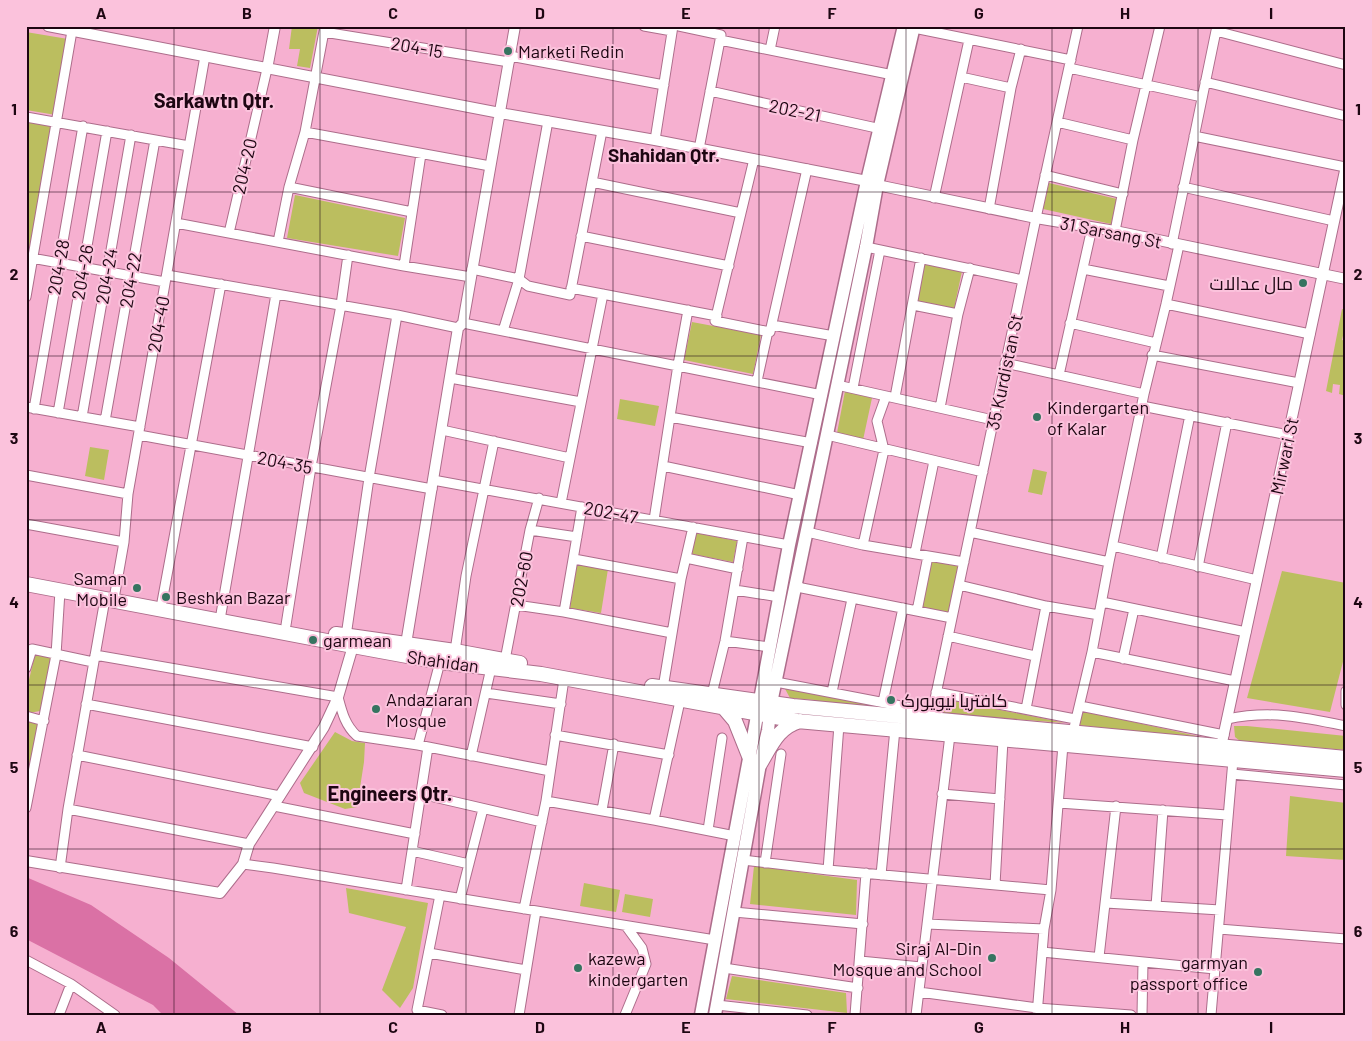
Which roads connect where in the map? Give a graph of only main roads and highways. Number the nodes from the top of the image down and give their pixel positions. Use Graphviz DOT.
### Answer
graph roads {
  1 [pos="911,27"];
  2 [pos="872,183"];
  3 [pos="837,352"];
  4 [pos="32,580"];
  5 [pos="110,596"];
  6 [pos="349,641"];
  7 [pos="541,670"];
  8 [pos="758,707"];
  9 [pos="724,708"];
  10 [pos="800,721"];
  11 [pos="1346,758"];
  12 [pos="755,760"];
  13 [pos="1303,760"];
  14 [pos="1329,762"];
  15 [pos="1346,770"];
  16 [pos="705,991"];
  17 [pos="717,1004"];
  18 [pos="701,1015"];
  1 -- 2 [label="main road"];
  1 -- 2 [label="main road"];
  2 -- 3 [label="main road"];
  2 -- 3 [label="main road"];
  3 -- 8 [label="main road"];
  3 -- 8 [label="main road"];
  4 -- 5 [label="main road"];
  4 -- 5 [label="main road, Shahidan"];
  5 -- 6 [label="main road, Shahidan"];
  5 -- 6 [label="main road"];
  6 -- 7 [label="main road"];
  6 -- 7 [label="main road, Shahidan"];
  7 -- 8 [label="main road"];
  7 -- 9 [label="main road, Shahidan"];
  8 -- 9 [label="main road, Shahidan"];
  8 -- 10 [label="main road"];
  8 -- 12 [label="main road"];
  8 -- 13 [label="main road"];
  9 -- 12 [label="main road"];
  10 -- 12 [label="main road"];
  10 -- 13 [label="main road"];
  11 -- 14 [label="main road"];
  12 -- 16 [label="main road"];
  12 -- 17 [label="main road"];
  13 -- 14 [label="main road"];
  14 -- 15 [label="main road"];
  16 -- 17 [label="main road"];
  16 -- 18 [label="main road"];
}
